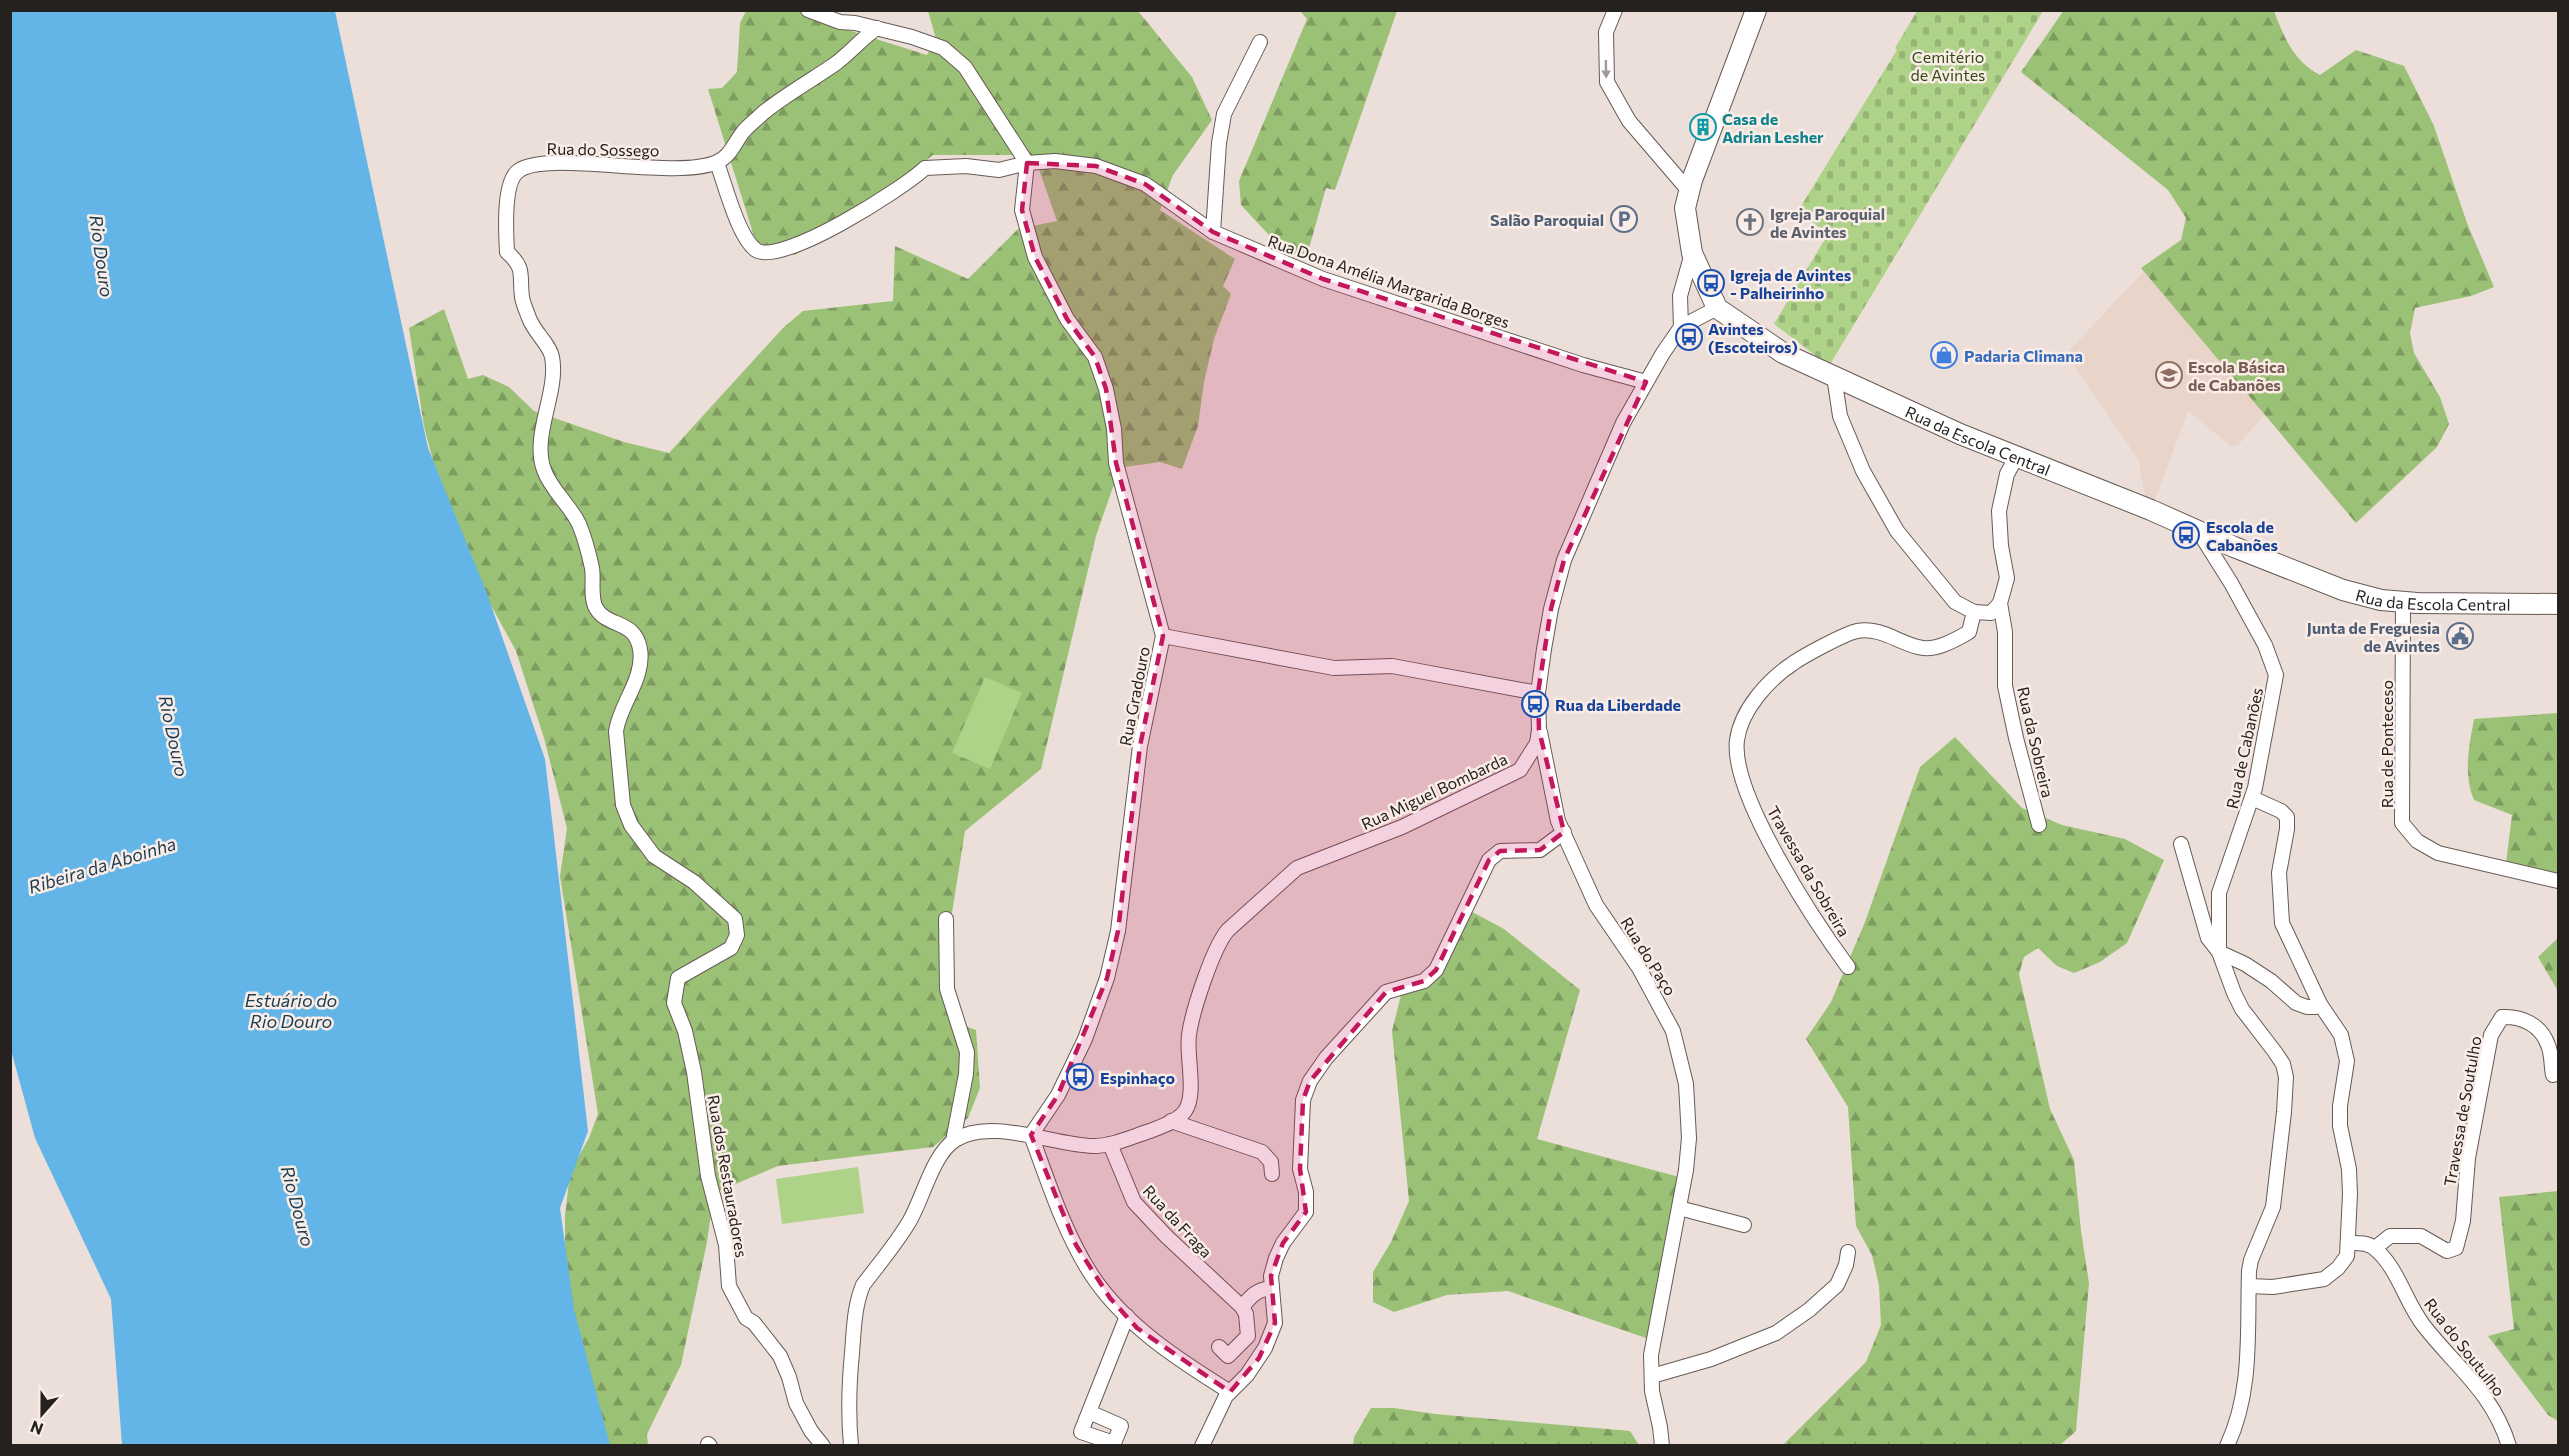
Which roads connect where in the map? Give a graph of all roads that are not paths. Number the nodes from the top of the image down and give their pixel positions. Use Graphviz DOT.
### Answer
graph roads {
  1 [pos="808,10"];
  2 [pos="1756,10"];
  3 [pos="1612,11"];
  4 [pos="877,28"];
  5 [pos="1260,42"];
  6 [pos="717,162"];
  7 [pos="1027,163"];
  8 [pos="1689,191"];
  9 [pos="1213,232"];
  10 [pos="1692,253"];
  11 [pos="1717,308"];
  12 [pos="1681,327"];
  13 [pos="1833,376"];
  14 [pos="1646,382"];
  15 [pos="2017,456"];
  16 [pos="2198,531"];
  17 [pos="2403,602"];
  18 [pos="2000,603"];
  19 [pos="2559,604"];
  20 [pos="1974,612"];
  21 [pos="1163,636"];
  22 [pos="1538,693"];
  23 [pos="1539,730"];
  24 [pos="2252,798"];
  25 [pos="2038,825"];
  26 [pos="1563,832"];
  27 [pos="2181,844"];
  28 [pos="2559,880"];
  29 [pos="735,920"];
  30 [pos="946,920"];
  31 [pos="2219,952"];
  32 [pos="1848,967"];
  33 [pos="2320,1004"];
  34 [pos="2553,1074"];
  35 [pos="1171,1121"];
  36 [pos="1031,1135"];
  37 [pos="954,1141"];
  38 [pos="1110,1144"];
  39 [pos="1272,1174"];
  40 [pos="1679,1208"];
  41 [pos="1744,1225"];
  42 [pos="2348,1243"];
  43 [pos="2376,1248"];
  44 [pos="1848,1252"];
  45 [pos="2248,1286"];
  46 [pos="1272,1288"];
  47 [pos="1242,1307"];
  48 [pos="1126,1316"];
  49 [pos="1219,1347"];
  50 [pos="1652,1376"];
  51 [pos="1230,1392"];
  52 [pos="1089,1412"];
  53 [pos="823,1446"];
  54 [pos="850,1446"];
  55 [pos="1202,1446"];
  56 [pos="1662,1446"];
  57 [pos="2227,1446"];
  58 [pos="2508,1446"];
  1 -- 4 [label="street"];
  2 -- 8 [label="street"];
  3 -- 8 [label="street, one-way"];
  4 -- 6 [label="street"];
  4 -- 7 [label="street"];
  5 -- 9 [label="street"];
  6 -- 7 [label="street, Rua Dona Amélia Margarida Borges"];
  6 -- 29 [label="street, Rua do Sossego"];
  7 -- 9 [label="street, Rua Dona Amélia Margarida Borges"];
  7 -- 21 [label="street, Rua Gradouro"];
  8 -- 10 [label="street"];
  9 -- 14 [label="street, Rua Dona Amélia Margarida Borges"];
  10 -- 11 [label="street"];
  10 -- 12 [label="street"];
  11 -- 12 [label="street, Rua Miguel Bombarda"];
  11 -- 13 [label="street, Rua da Escola Central"];
  12 -- 14 [label="street, Rua Miguel Bombarda"];
  13 -- 15 [label="street, Rua da Escola Central"];
  13 -- 20 [label="street"];
  14 -- 22 [label="street, Rua Miguel Bombarda"];
  15 -- 16 [label="street, Rua da Escola Central"];
  15 -- 18 [label="street, Rua da Sobreira"];
  16 -- 17 [label="street, Rua da Escola Central"];
  16 -- 24 [label="street, Rua de Cabanões"];
  17 -- 19 [label="street, Rua da Escola Central"];
  17 -- 28 [label="street, Rua de Ponteceso"];
  18 -- 20 [label="street"];
  18 -- 25 [label="street, Rua da Sobreira"];
  20 -- 32 [label="street, Travessa da Sobreira"];
  21 -- 22 [label="street"];
  21 -- 36 [label="street, Rua Gradouro"];
  22 -- 23 [label="street, Rua Miguel Bombarda"];
  23 -- 26 [label="street, Rua do Paço"];
  23 -- 35 [label="street, Rua Miguel Bombarda"];
  24 -- 31 [label="street, Rua de Cabanões"];
  24 -- 33 [label="street"];
  26 -- 40 [label="street, Rua do Paço"];
  26 -- 46 [label="street"];
  27 -- 31 [label="street, Rua de Cabanões"];
  29 -- 53 [label="street, Rua dos Restauradores"];
  30 -- 37 [label="street"];
  31 -- 33 [label="street"];
  31 -- 45 [label="street, Rua de Cabanões"];
  33 -- 42 [label="street"];
  34 -- 43 [label="street, Travessa de Soutulho"];
  35 -- 38 [label="street, Rua Miguel Bombarda"];
  35 -- 39 [label="street"];
  36 -- 37 [label="street, Rua Miguel Bombarda"];
  36 -- 38 [label="street, Rua Miguel Bombarda"];
  36 -- 48 [label="street"];
  37 -- 54 [label="street"];
  38 -- 47 [label="street, Rua da Fraga"];
  40 -- 41 [label="street"];
  40 -- 50 [label="street, Rua do Paço"];
  42 -- 43 [label="street"];
  42 -- 45 [label="street"];
  43 -- 58 [label="street, Rua do Soutulho"];
  44 -- 50 [label="street"];
  45 -- 57 [label="street, Rua de Cabanões"];
  46 -- 47 [label="street"];
  46 -- 51 [label="street"];
  47 -- 49 [label="street"];
  48 -- 51 [label="street"];
  48 -- 52 [label="street"];
  50 -- 56 [label="street, Rua do Paço"];
  51 -- 55 [label="street"];
}
